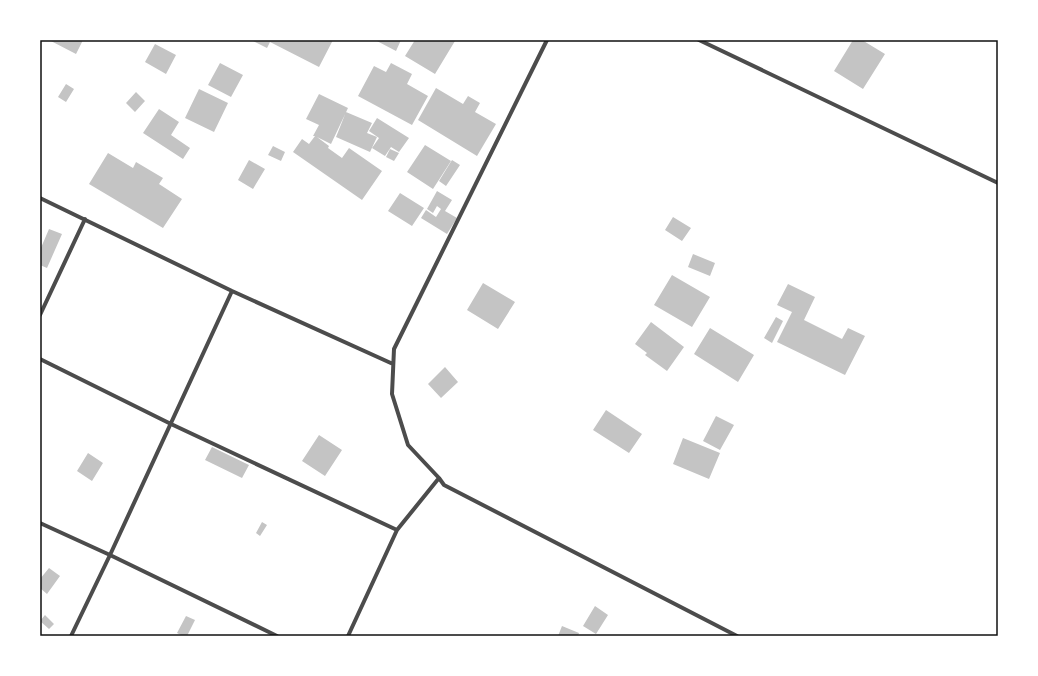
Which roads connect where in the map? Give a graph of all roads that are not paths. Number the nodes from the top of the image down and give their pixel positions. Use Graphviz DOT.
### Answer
graph roads {
  1 [pos="547,40"];
  2 [pos="699,40"];
  3 [pos="998,183"];
  4 [pos="40,198"];
  5 [pos="85,219"];
  6 [pos="232,291"];
  7 [pos="40,315"];
  8 [pos="40,359"];
  9 [pos="393,364"];
  10 [pos="171,424"];
  11 [pos="439,478"];
  12 [pos="40,523"];
  13 [pos="397,530"];
  14 [pos="110,555"];
  15 [pos="71,636"];
  16 [pos="277,636"];
  17 [pos="348,636"];
  18 [pos="737,636"];
  1 -- 9 [label="street"];
  2 -- 3 [label="street"];
  4 -- 5 [label="street"];
  5 -- 6 [label="street"];
  5 -- 7 [label="street"];
  6 -- 9 [label="street"];
  6 -- 10 [label="street"];
  8 -- 10 [label="street"];
  9 -- 11 [label="street"];
  10 -- 13 [label="street"];
  10 -- 14 [label="street"];
  11 -- 13 [label="street"];
  11 -- 18 [label="street"];
  12 -- 14 [label="street"];
  13 -- 17 [label="street"];
  14 -- 15 [label="street"];
  14 -- 16 [label="street"];
}
